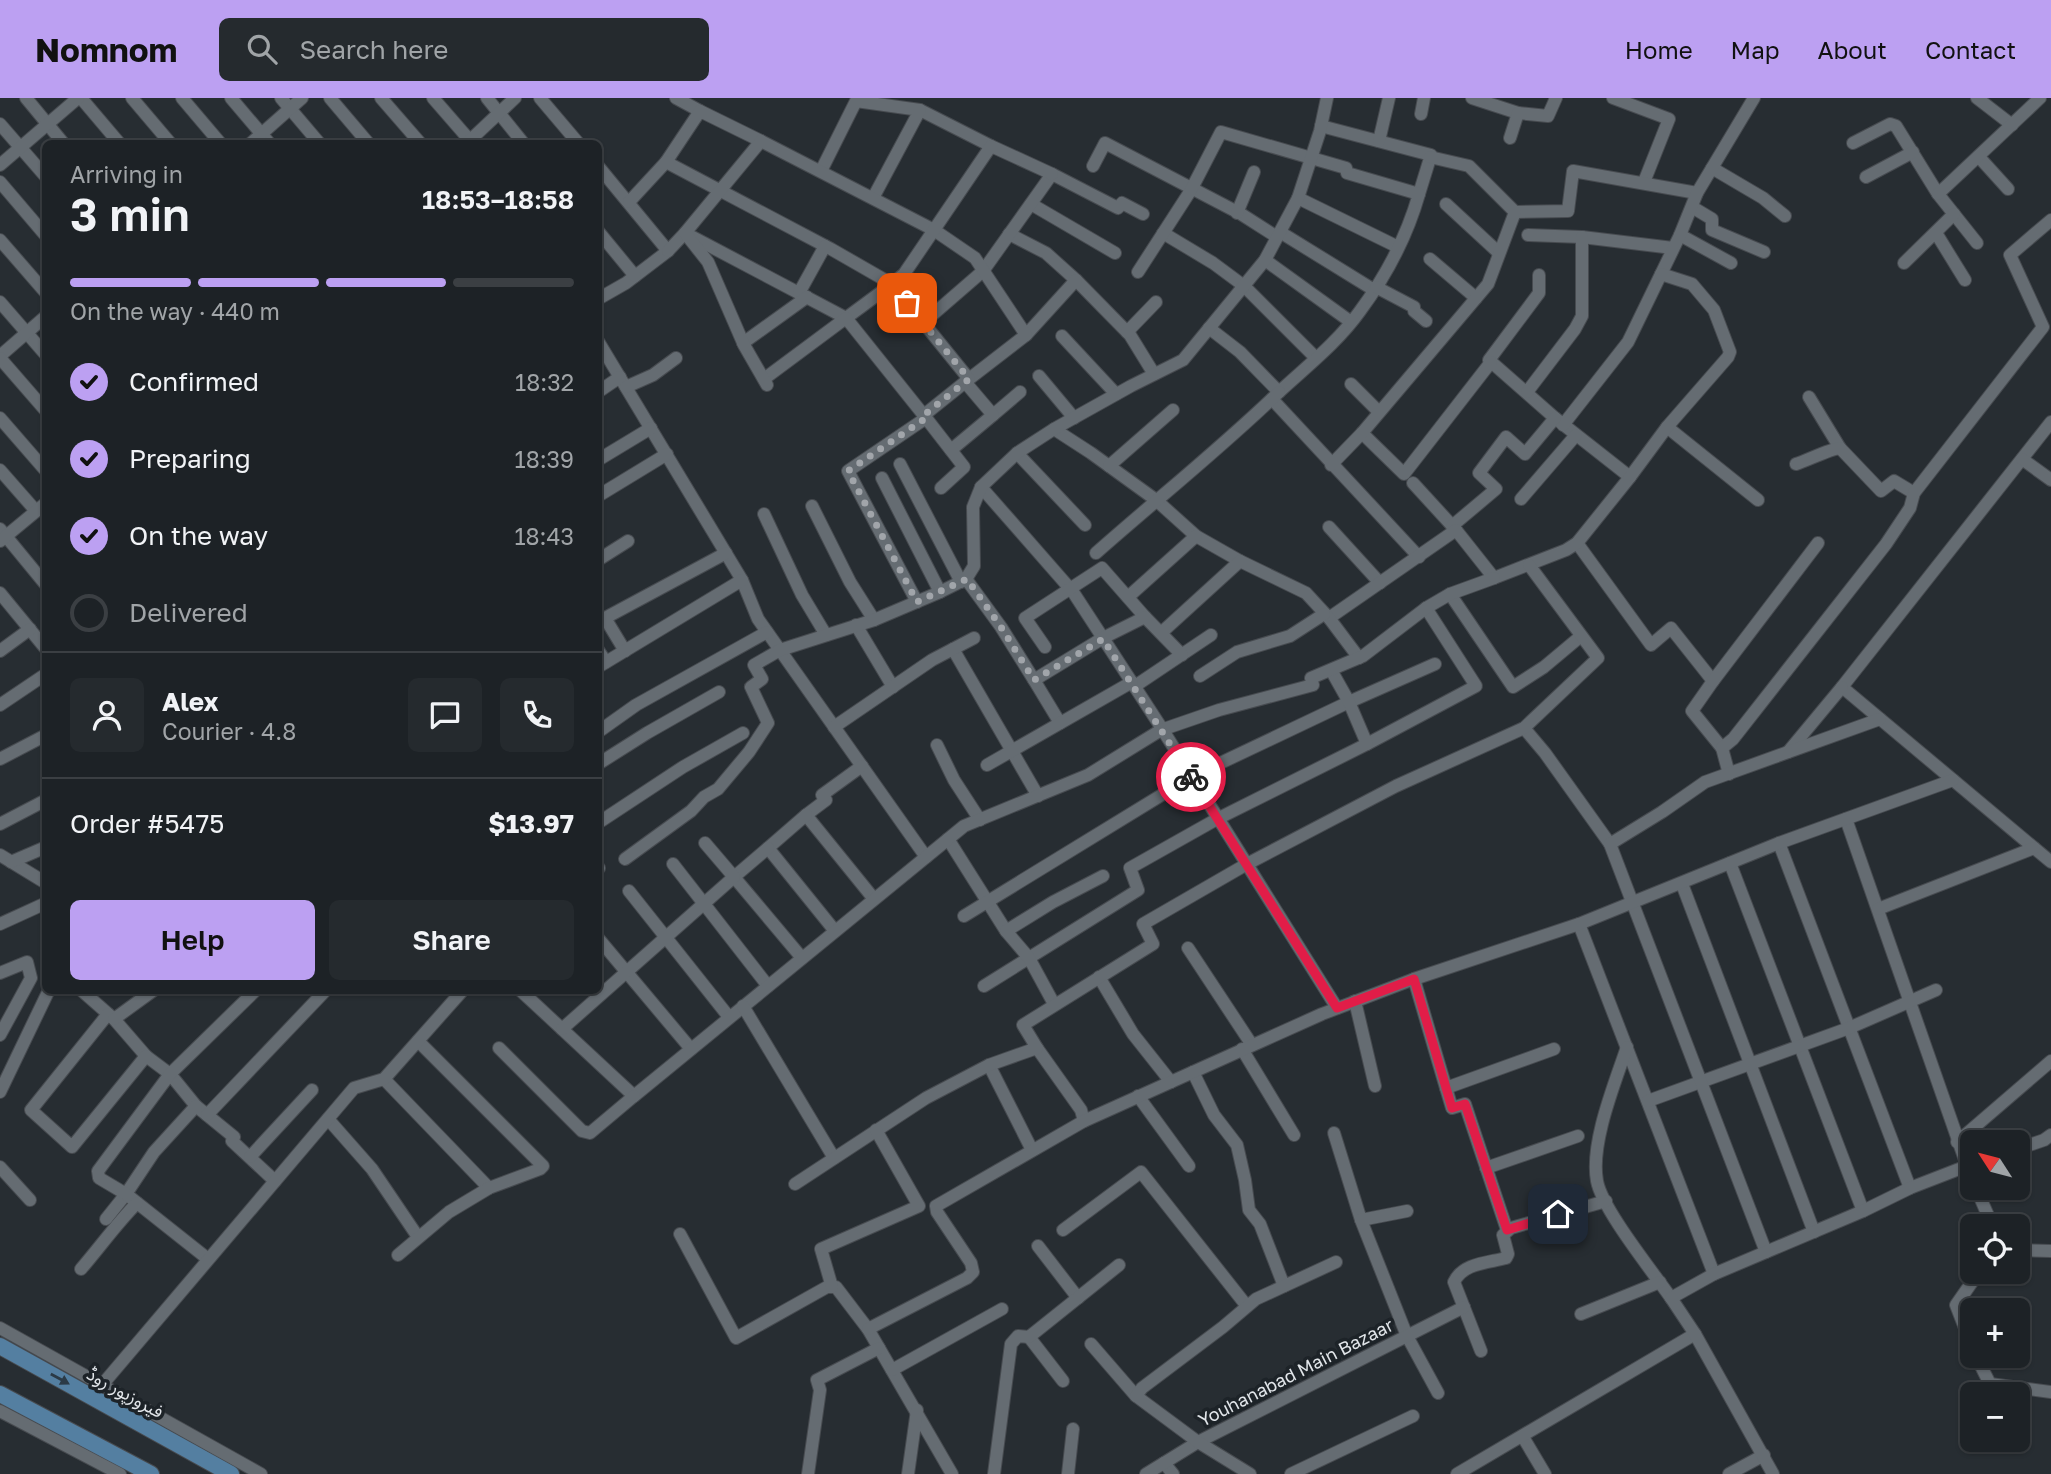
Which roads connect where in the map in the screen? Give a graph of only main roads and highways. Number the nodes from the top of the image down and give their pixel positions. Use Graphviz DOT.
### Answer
graph roads {
  1 [pos="0,1346"];
  2 [pos="0,1394"];
  3 [pos="151,1474"];
  4 [pos="231,1474"];
  1 -- 4 [label="main road, فیروزپور روڈ, one-way"];
  2 -- 3 [label="main road"];
}
